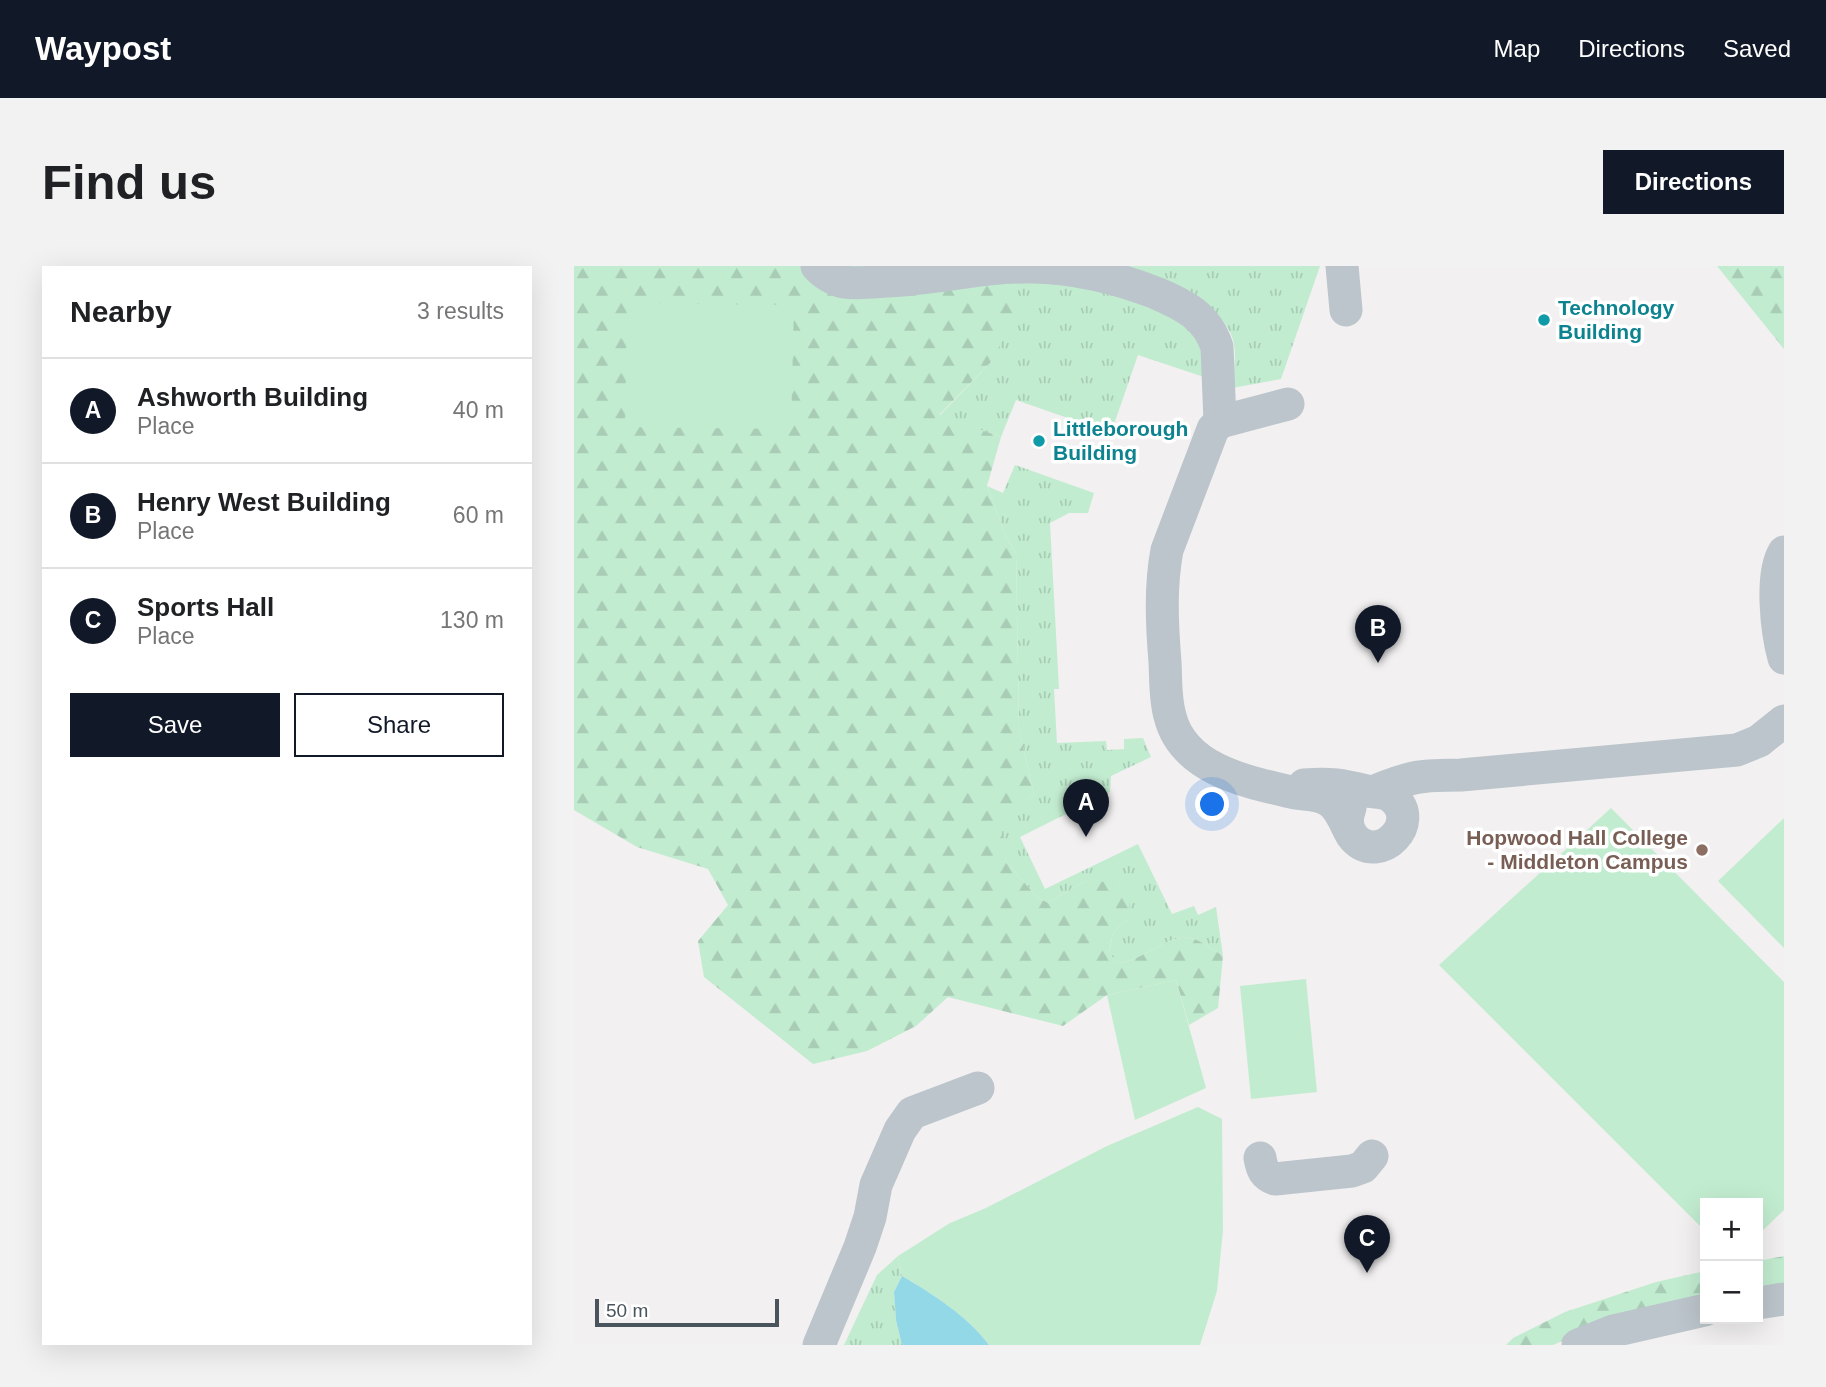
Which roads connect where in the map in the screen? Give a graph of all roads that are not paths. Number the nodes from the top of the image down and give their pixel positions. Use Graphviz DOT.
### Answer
graph roads {
  1 [pos="817,266"];
  2 [pos="1342,266"];
  3 [pos="1346,310"];
  4 [pos="1288,404"];
  5 [pos="1220,422"];
  6 [pos="1784,552"];
  7 [pos="1784,658"];
  8 [pos="1784,721"];
  9 [pos="1461,775"];
  10 [pos="1280,789"];
  11 [pos="1372,791"];
  12 [pos="1402,826"];
  13 [pos="1348,828"];
  14 [pos="978,1088"];
  15 [pos="1372,1156"];
  16 [pos="1260,1158"];
  17 [pos="1784,1299"];
  18 [pos="1763,1302"];
  19 [pos="1700,1311"];
  20 [pos="819,1345"];
  21 [pos="1578,1345"];
  1 -- 5 [label="street"];
  2 -- 3 [label="street"];
  4 -- 5 [label="street"];
  5 -- 10 [label="street"];
  6 -- 7 [label="street"];
  8 -- 9 [label="street"];
  9 -- 11 [label="street"];
  9 -- 12 [label="street"];
  10 -- 11 [label="street"];
  10 -- 13 [label="street"];
  11 -- 12 [label="street"];
  11 -- 13 [label="street"];
  12 -- 13 [label="street"];
  14 -- 20 [label="street"];
  15 -- 16 [label="street"];
  17 -- 18 [label="street"];
  19 -- 21 [label="street"];
}
